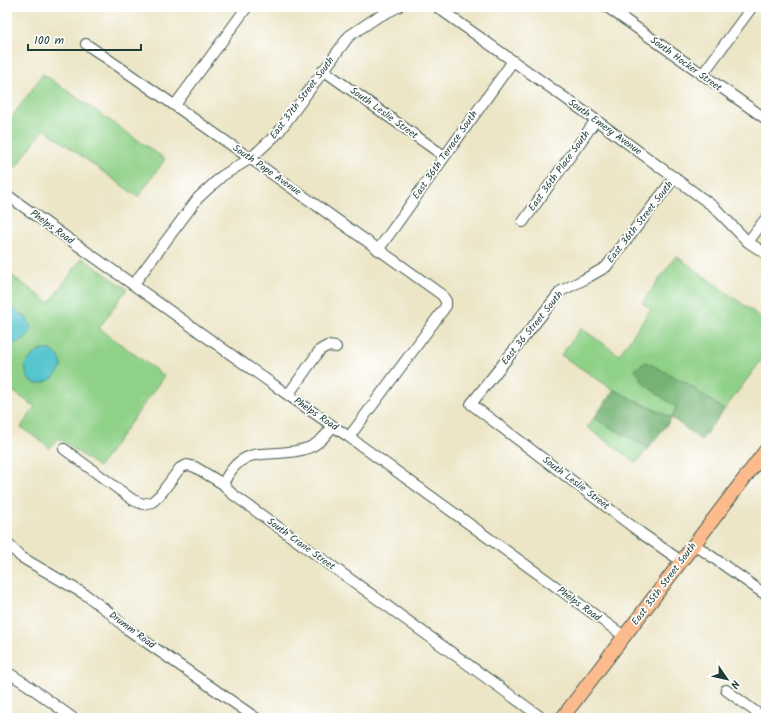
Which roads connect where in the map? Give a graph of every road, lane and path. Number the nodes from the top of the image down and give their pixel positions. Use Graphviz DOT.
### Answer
graph roads {
  1 [pos="247,7"];
  2 [pos="398,7"];
  3 [pos="437,7"];
  4 [pos="608,7"];
  5 [pos="752,7"];
  6 [pos="86,44"];
  7 [pos="513,61"];
  8 [pos="323,70"];
  9 [pos="702,75"];
  10 [pos="176,105"];
  11 [pos="596,120"];
  12 [pos="766,120"];
  13 [pos="444,156"];
  14 [pos="251,158"];
  15 [pos="675,178"];
  16 [pos="7,195"];
  17 [pos="766,218"];
  18 [pos="523,222"];
  19 [pos="748,242"];
  20 [pos="378,250"];
  21 [pos="766,254"];
  22 [pos="606,267"];
  23 [pos="133,285"];
  24 [pos="336,347"];
  25 [pos="288,395"];
  26 [pos="471,404"];
  27 [pos="333,426"];
  28 [pos="349,437"];
  29 [pos="64,449"];
  30 [pos="766,450"];
  31 [pos="223,484"];
  32 [pos="7,543"];
  33 [pos="694,544"];
  34 [pos="681,561"];
  35 [pos="766,595"];
  36 [pos="624,636"];
  37 [pos="7,672"];
  38 [pos="726,690"];
  39 [pos="73,718"];
  40 [pos="256,718"];
  41 [pos="542,718"];
  42 [pos="562,718"];
  43 [pos="764,718"];
  1 -- 10 [label="street"];
  2 -- 8 [label="street, East 37th Street South"];
  3 -- 7 [label="street, South Emery Avenue"];
  4 -- 9 [label="street, South Hocker Street"];
  5 -- 9 [label="street"];
  6 -- 10 [label="street, South Pope Avenue"];
  7 -- 11 [label="street, South Emery Avenue"];
  7 -- 13 [label="street, East 36th Terrace South"];
  8 -- 13 [label="street, South Leslie Street"];
  8 -- 14 [label="street, East 37th Street South"];
  9 -- 12 [label="street, South Hocker Street"];
  10 -- 14 [label="street, South Pope Avenue"];
  11 -- 15 [label="street, South Emery Avenue"];
  11 -- 18 [label="street, East 36th Place South"];
  13 -- 20 [label="street, East 36th Terrace South"];
  14 -- 20 [label="street, South Pope Avenue"];
  14 -- 23 [label="street, East 37th Street South"];
  15 -- 19 [label="street, South Emery Avenue"];
  15 -- 22 [label="street, East 36th Street South"];
  16 -- 23 [label="street, Phelps Road"];
  17 -- 19 [label="street"];
  19 -- 21 [label="street, South Emery Avenue"];
  20 -- 28 [label="street, South Pope Avenue"];
  22 -- 26 [label="street, East 36 Street South"];
  23 -- 25 [label="street, Phelps Road"];
  24 -- 25 [label="street"];
  25 -- 27 [label="street, Phelps Road"];
  26 -- 34 [label="street, South Leslie Street"];
  27 -- 28 [label="street, Phelps Road"];
  27 -- 31 [label="street"];
  28 -- 36 [label="street, Phelps Road"];
  29 -- 31 [label="street, South Crane Street"];
  30 -- 33 [label="main road, East 35th Street South"];
  31 -- 41 [label="street, South Crane Street"];
  32 -- 40 [label="street, Drumm Road"];
  33 -- 34 [label="main road, East 35th Street South"];
  33 -- 35 [label="street"];
  34 -- 36 [label="main road, East 35th Street South"];
  36 -- 42 [label="main road, East 35th Street South"];
  37 -- 39 [label="street"];
  38 -- 43 [label="street"];
}
